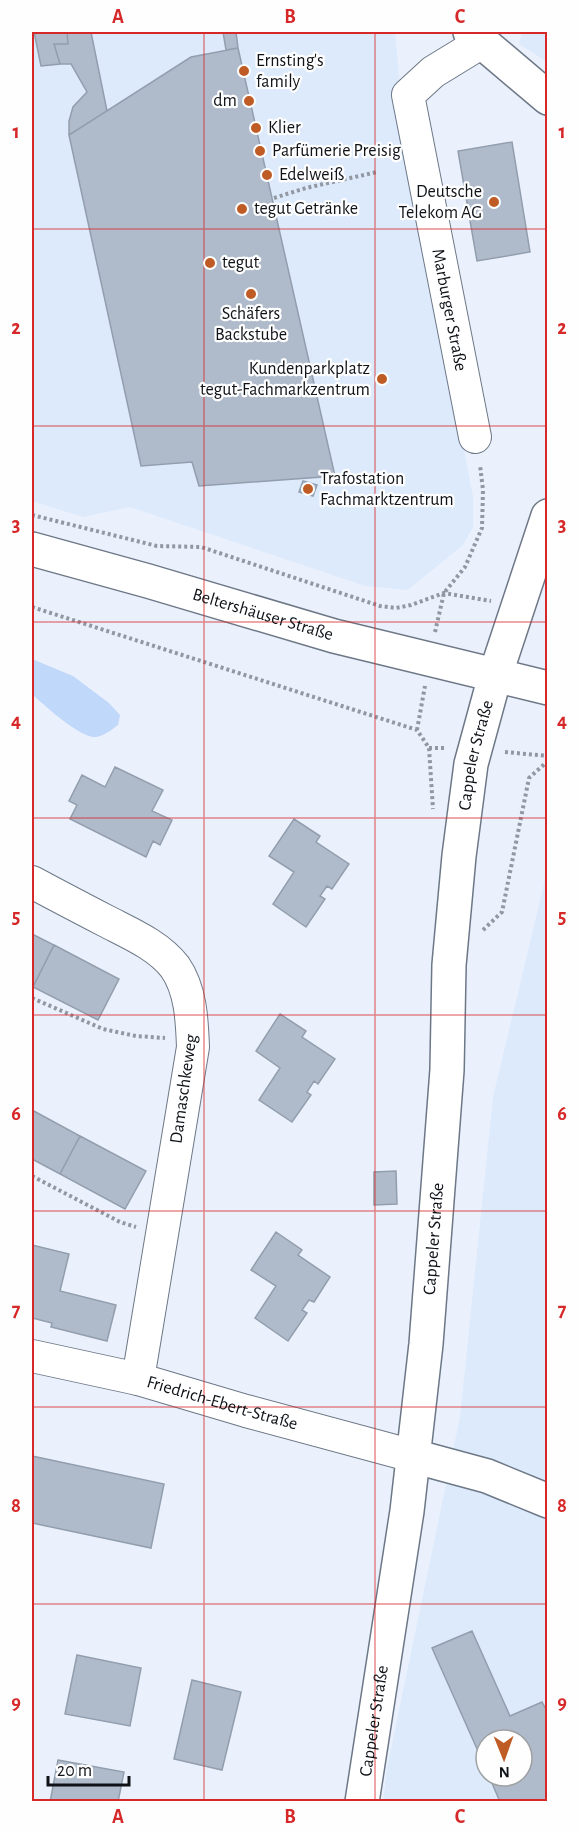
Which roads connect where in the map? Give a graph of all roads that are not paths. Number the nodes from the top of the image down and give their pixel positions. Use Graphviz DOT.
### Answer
graph roads {
  1 [pos="476,37"];
  2 [pos="548,98"];
  3 [pos="475,437"];
  4 [pos="548,516"];
  5 [pos="32,549"];
  6 [pos="495,676"];
  7 [pos="548,688"];
  8 [pos="32,882"];
  9 [pos="32,1356"];
  10 [pos="138,1379"];
  11 [pos="413,1456"];
  12 [pos="548,1501"];
  13 [pos="362,1802"];
  1 -- 2 [label="main road, Marburger Straße"];
  1 -- 3 [label="street, Marburger Straße"];
  4 -- 6 [label="main road, Cappeler Straße"];
  5 -- 6 [label="main road, Beltershäuser Straße"];
  6 -- 7 [label="main road, Beltershäuser Straße"];
  6 -- 11 [label="main road, Cappeler Straße"];
  8 -- 10 [label="street, Damaschkeweg"];
  9 -- 10 [label="street, Friedrich-Ebert-Straße"];
  10 -- 11 [label="street, Friedrich-Ebert-Straße"];
  11 -- 12 [label="main road"];
  11 -- 13 [label="main road, Cappeler Straße"];
}
